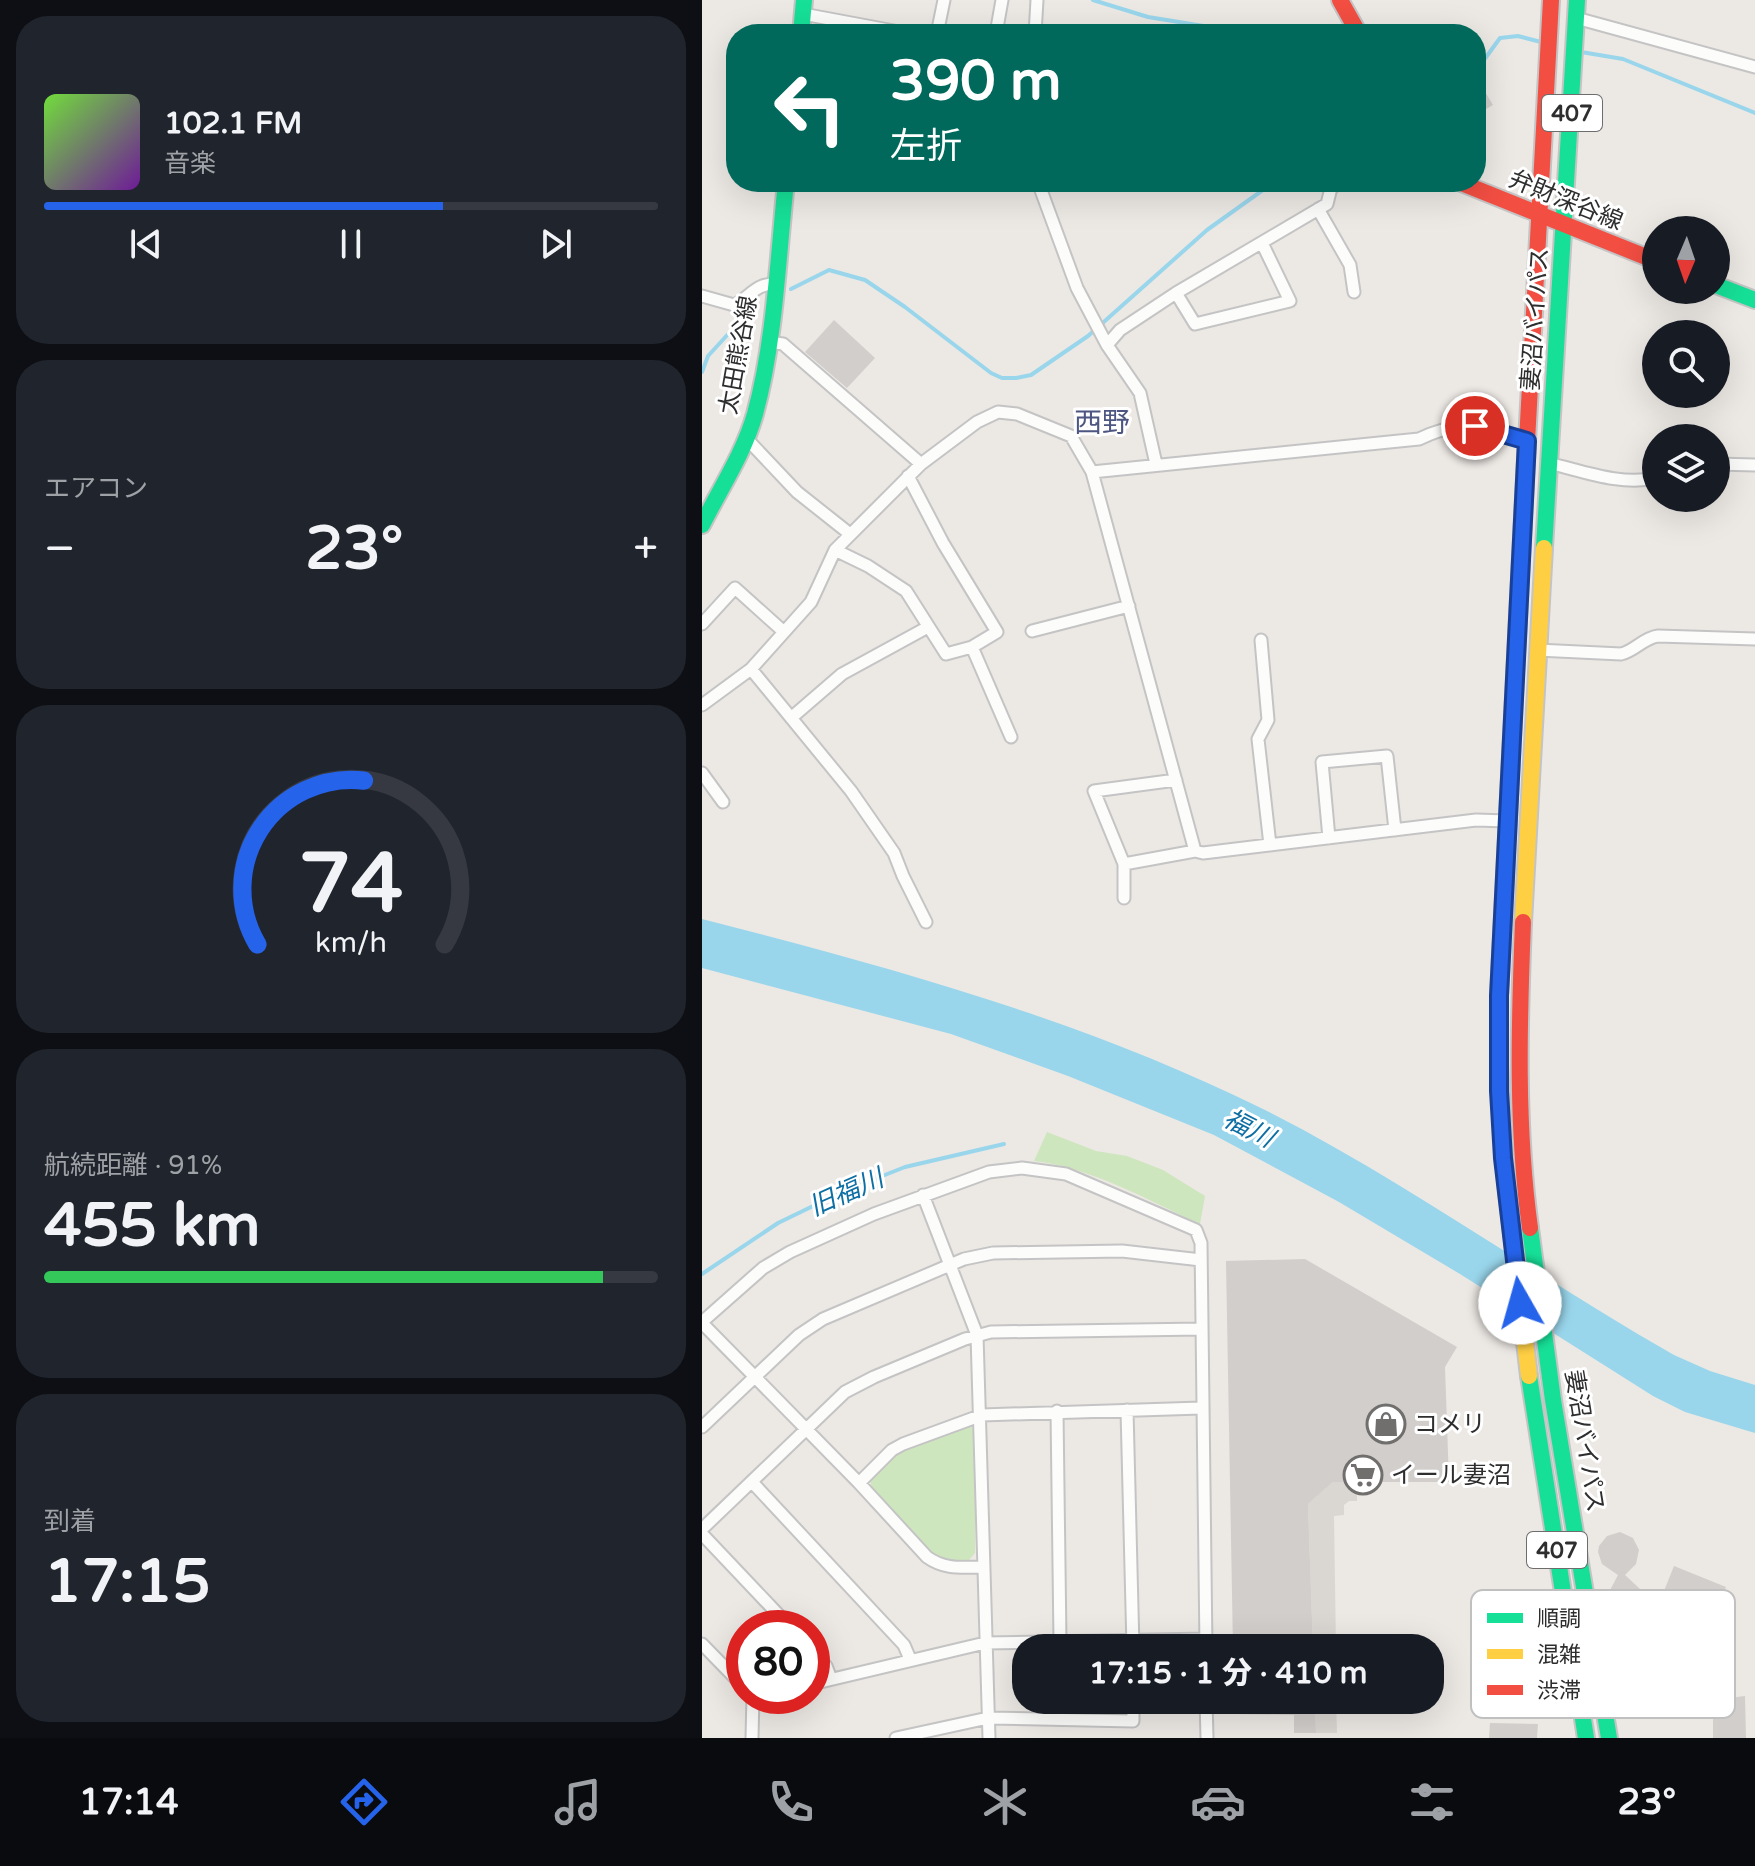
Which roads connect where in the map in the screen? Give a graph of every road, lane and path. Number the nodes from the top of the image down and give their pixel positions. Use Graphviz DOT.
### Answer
graph roads {
  1 [pos="944,0"];
  2 [pos="1002,0"];
  3 [pos="1037,0"];
  4 [pos="1340,0"];
  5 [pos="1551,0"];
  6 [pos="1577,0"];
  7 [pos="804,7"];
  8 [pos="1576,18"];
  9 [pos="871,24"];
  10 [pos="939,24"];
  11 [pos="998,24"];
  12 [pos="1036,24"];
  13 [pos="1353,24"];
  14 [pos="1755,67"];
  15 [pos="785,192"];
  16 [pos="1042,192"];
  17 [pos="1330,192"];
  18 [pos="1483,192"];
  19 [pos="1318,209"];
  20 [pos="1539,216"];
  21 [pos="1566,226"];
  22 [pos="1262,243"];
  23 [pos="1642,256"];
  24 [pos="775,284"];
  25 [pos="1730,290"];
  26 [pos="1354,292"];
  27 [pos="1176,293"];
  28 [pos="702,296"];
  29 [pos="1755,300"];
  30 [pos="768,342"];
  31 [pos="1107,345"];
  32 [pos="746,438"];
  33 [pos="1527,441"];
  34 [pos="1548,463"];
  35 [pos="921,464"];
  36 [pos="1156,464"];
  37 [pos="1730,464"];
  38 [pos="1755,465"];
  39 [pos="1092,472"];
  40 [pos="908,476"];
  41 [pos="1642,481"];
  42 [pos="702,525"];
  43 [pos="850,534"];
  44 [pos="835,550"];
  45 [pos="1129,606"];
  46 [pos="702,624"];
  47 [pos="928,627"];
  48 [pos="1032,631"];
  49 [pos="784,632"];
  50 [pos="1755,639"];
  51 [pos="1261,640"];
  52 [pos="972,647"];
  53 [pos="1537,650"];
  54 [pos="751,669"];
  55 [pos="702,705"];
  56 [pos="791,718"];
  57 [pos="1011,737"];
  58 [pos="702,773"];
  59 [pos="1176,780"];
  60 [pos="723,802"];
  61 [pos="1507,821"];
  62 [pos="1395,830"];
  63 [pos="1329,838"];
  64 [pos="1270,845"];
  65 [pos="1195,851"];
  66 [pos="1124,864"];
  67 [pos="1124,898"];
  68 [pos="926,922"];
  69 [pos="923,1195"];
  70 [pos="1201,1260"];
  71 [pos="952,1264"];
  72 [pos="702,1323"];
  73 [pos="1201,1329"];
  74 [pos="977,1335"];
  75 [pos="755,1377"];
  76 [pos="1201,1408"];
  77 [pos="1127,1410"];
  78 [pos="1057,1411"];
  79 [pos="982,1415"];
  80 [pos="702,1427"];
  81 [pos="807,1429"];
  82 [pos="752,1482"];
  83 [pos="859,1483"];
  84 [pos="702,1532"];
  85 [pos="983,1567"];
  86 [pos="1563,1590"];
  87 [pos="1584,1590"];
  88 [pos="774,1610"];
  89 [pos="1060,1634"];
  90 [pos="1134,1634"];
  91 [pos="1206,1634"];
  92 [pos="985,1643"];
  93 [pos="1012,1643"];
  94 [pos="702,1644"];
  95 [pos="910,1659"];
  96 [pos="726,1669"];
  97 [pos="831,1679"];
  98 [pos="753,1714"];
  99 [pos="1133,1714"];
  100 [pos="1206,1714"];
  101 [pos="988,1718"];
  102 [pos="1583,1718"];
  103 [pos="1606,1718"];
  104 [pos="752,1738"];
  105 [pos="896,1738"];
  106 [pos="989,1738"];
  107 [pos="1207,1738"];
  108 [pos="1586,1738"];
  109 [pos="1609,1738"];
  1 -- 10 [label="street"];
  2 -- 11 [label="street"];
  3 -- 12 [label="street"];
  4 -- 13 [label="main road"];
  5 -- 20 [label="main road, 妻沼バイパス / 407"];
  6 -- 8 [label="main road, 妻沼バイパス / 407"];
  7 -- 9 [label="street"];
  8 -- 14 [label="street"];
  8 -- 21 [label="main road, 妻沼バイパス / 407"];
  15 -- 24 [label="main road, 太田熊谷線"];
  16 -- 31 [label="street"];
  17 -- 19 [label="street"];
  18 -- 20 [label="main road, 弁財深谷線"];
  19 -- 22 [label="street"];
  19 -- 26 [label="street"];
  20 -- 21 [label="main road, 弁財深谷線"];
  20 -- 33 [label="main road, 妻沼バイパス / 407"];
  21 -- 23 [label="main road, 弁財深谷線"];
  21 -- 34 [label="main road, 妻沼バイパス / 407"];
  22 -- 27 [label="street"];
  22 -- 27 [label="street"];
  24 -- 28 [label="street"];
  24 -- 30 [label="main road, 太田熊谷線"];
  25 -- 29 [label="main road"];
  27 -- 31 [label="street"];
  30 -- 32 [label="main road, 太田熊谷線"];
  30 -- 35 [label="street"];
  31 -- 36 [label="street"];
  32 -- 42 [label="main road, 太田熊谷線"];
  32 -- 43 [label="street"];
  33 -- 36 [label="street"];
  33 -- 61 [label="main road, 妻沼バイパス / 407"];
  34 -- 41 [label="street"];
  34 -- 53 [label="main road, 妻沼バイパス / 407"];
  35 -- 39 [label="street"];
  35 -- 40 [label="street"];
  36 -- 39 [label="street"];
  37 -- 38 [label="street"];
  39 -- 45 [label="street"];
  40 -- 43 [label="street"];
  40 -- 52 [label="street"];
  43 -- 44 [label="street"];
  44 -- 47 [label="street"];
  44 -- 49 [label="street"];
  45 -- 48 [label="street"];
  45 -- 59 [label="street"];
  46 -- 49 [label="street"];
  47 -- 52 [label="street"];
  47 -- 56 [label="street"];
  49 -- 54 [label="street"];
  50 -- 53 [label="street"];
  51 -- 64 [label="street"];
  52 -- 57 [label="street"];
  53 -- 87 [label="main road, 妻沼バイパス / 407"];
  54 -- 55 [label="street"];
  54 -- 56 [label="street"];
  56 -- 68 [label="street"];
  58 -- 60 [label="street"];
  59 -- 65 [label="street"];
  59 -- 66 [label="street"];
  61 -- 62 [label="street"];
  61 -- 86 [label="main road, 妻沼バイパス / 407"];
  62 -- 63 [label="street"];
  62 -- 63 [label="street"];
  63 -- 64 [label="street"];
  64 -- 65 [label="street"];
  65 -- 66 [label="street"];
  66 -- 67 [label="street"];
  69 -- 70 [label="street"];
  69 -- 71 [label="street"];
  69 -- 72 [label="street"];
  70 -- 71 [label="street"];
  70 -- 73 [label="street"];
  71 -- 74 [label="street"];
  71 -- 75 [label="street"];
  72 -- 75 [label="street"];
  73 -- 74 [label="street"];
  73 -- 76 [label="street"];
  74 -- 79 [label="street"];
  74 -- 81 [label="street"];
  75 -- 80 [label="street"];
  75 -- 81 [label="street"];
  76 -- 77 [label="street"];
  76 -- 91 [label="street"];
  77 -- 78 [label="street"];
  77 -- 90 [label="street"];
  78 -- 79 [label="street"];
  78 -- 89 [label="street"];
  79 -- 83 [label="street"];
  79 -- 85 [label="street"];
  81 -- 82 [label="street"];
  81 -- 83 [label="street"];
  82 -- 84 [label="street"];
  82 -- 95 [label="street"];
  83 -- 85 [label="street"];
  84 -- 88 [label="street"];
  85 -- 92 [label="street"];
  92 -- 93 [label="street"];
  92 -- 95 [label="street"];
  92 -- 101 [label="street"];
  94 -- 96 [label="street"];
  95 -- 97 [label="street"];
  98 -- 104 [label="street"];
  99 -- 101 [label="street"];
  100 -- 107 [label="street"];
  101 -- 105 [label="street"];
  101 -- 106 [label="street"];
  102 -- 108 [label="main road, 妻沼バイパス / 407"];
  103 -- 109 [label="main road, 妻沼バイパス / 407"];
}
